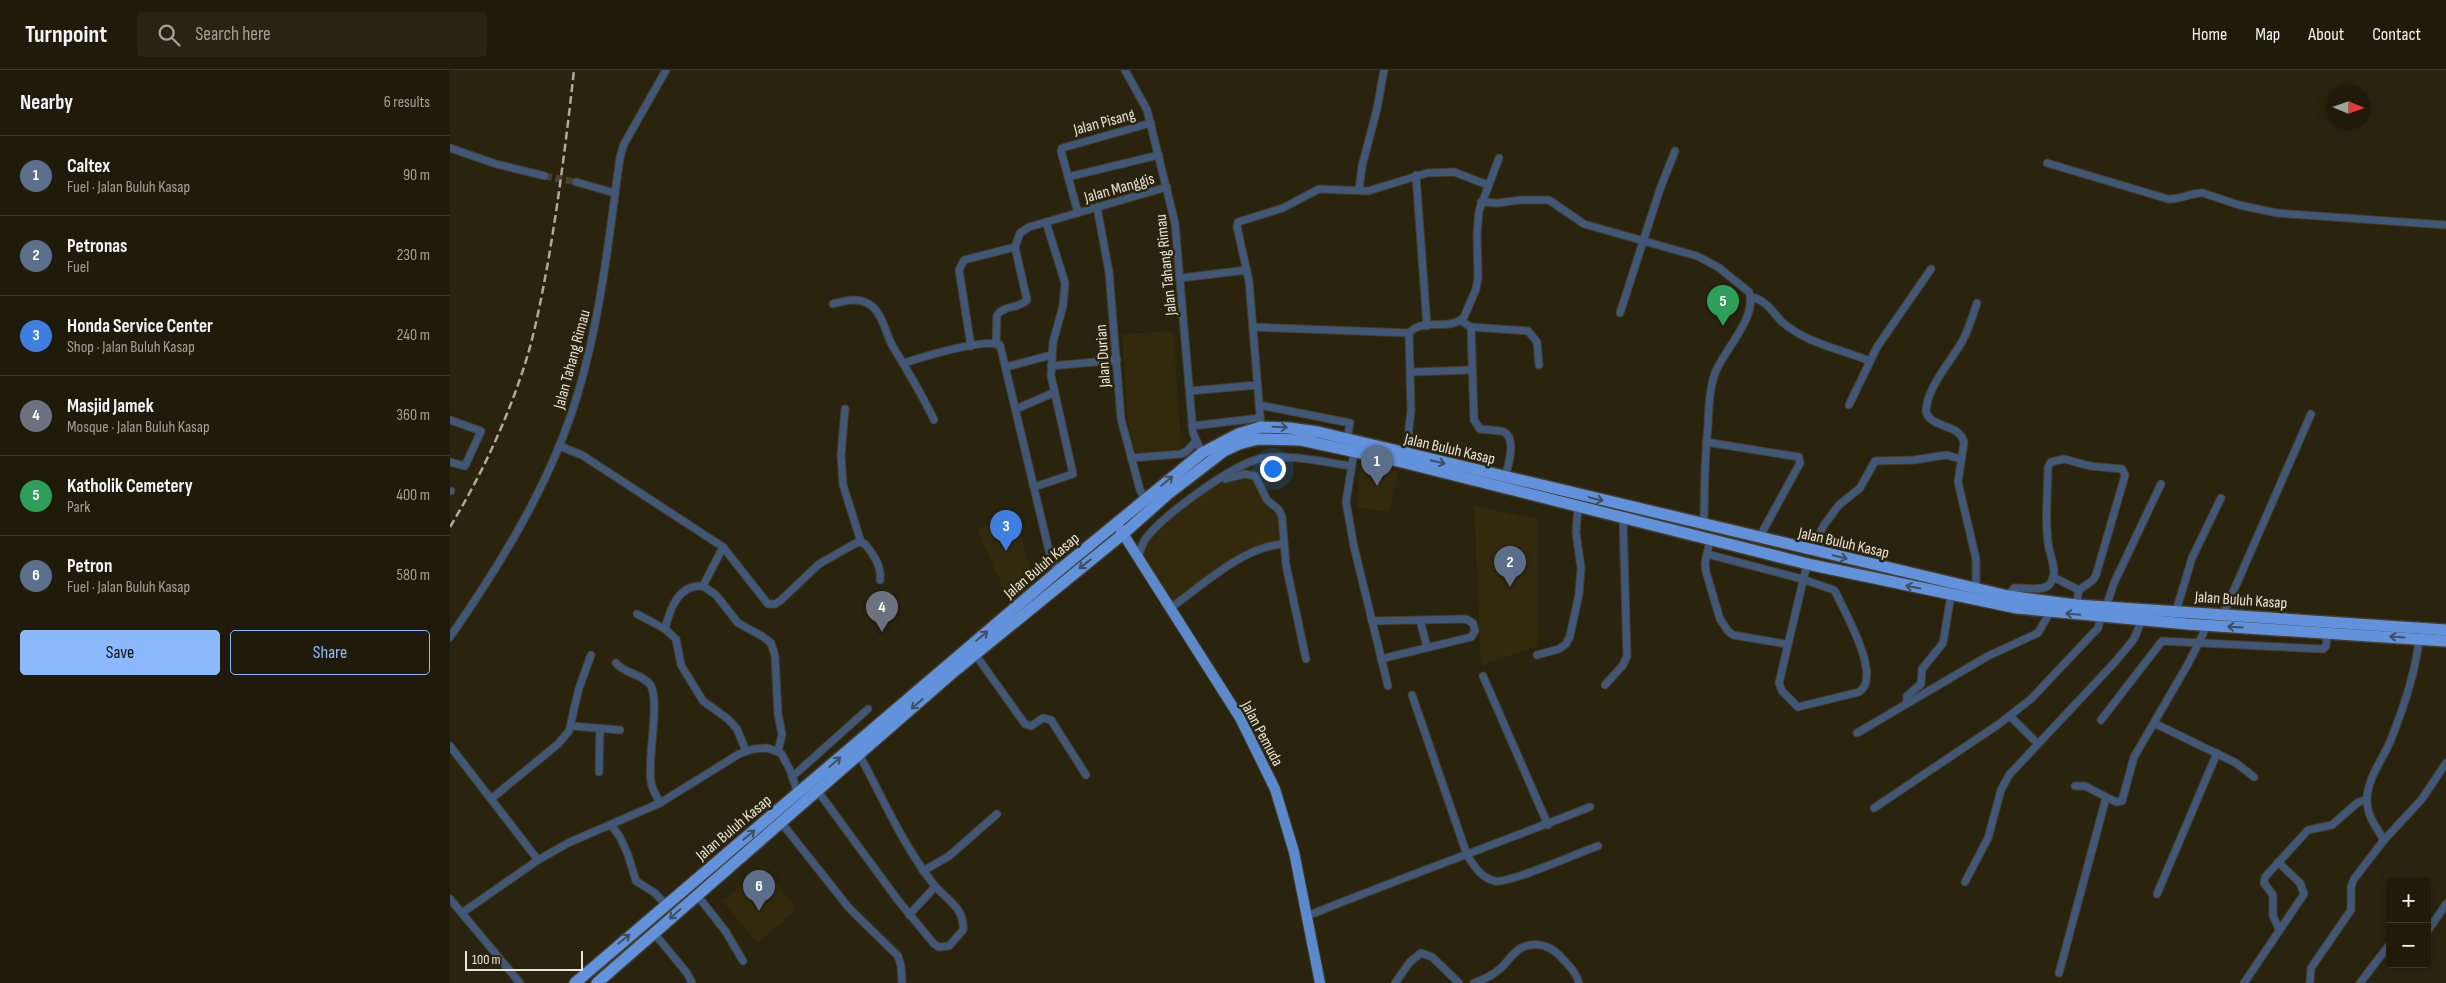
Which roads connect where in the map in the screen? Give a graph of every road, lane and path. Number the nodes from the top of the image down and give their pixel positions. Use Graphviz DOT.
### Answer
graph roads {
  1 [pos="666,70"];
  2 [pos="1125,70"];
  3 [pos="1384,70"];
  4 [pos="1151,123"];
  5 [pos="450,148"];
  6 [pos="1675,150"];
  7 [pos="1160,155"];
  8 [pos="1499,158"];
  9 [pos="2047,163"];
  10 [pos="1416,175"];
  11 [pos="544,176"];
  12 [pos="1068,177"];
  13 [pos="576,182"];
  14 [pos="1488,185"];
  15 [pos="1167,187"];
  16 [pos="1359,190"];
  17 [pos="615,193"];
  18 [pos="1481,202"];
  19 [pos="1098,207"];
  20 [pos="1078,213"];
  21 [pos="1046,222"];
  22 [pos="2446,225"];
  23 [pos="1644,241"];
  24 [pos="1015,247"];
  25 [pos="1931,269"];
  26 [pos="1247,270"];
  27 [pos="1181,278"];
  28 [pos="1751,297"];
  29 [pos="1977,303"];
  30 [pos="833,304"];
  31 [pos="1620,313"];
  32 [pos="1461,321"];
  33 [pos="1427,326"];
  34 [pos="1253,327"];
  35 [pos="1471,327"];
  36 [pos="1409,333"];
  37 [pos="996,344"];
  38 [pos="971,346"];
  39 [pos="1051,355"];
  40 [pos="1117,360"];
  41 [pos="1870,361"];
  42 [pos="904,363"];
  43 [pos="1539,365"];
  44 [pos="1051,366"];
  45 [pos="1006,367"];
  46 [pos="1472,370"];
  47 [pos="1411,372"];
  48 [pos="1257,385"];
  49 [pos="1190,391"];
  50 [pos="1054,393"];
  51 [pos="1849,404"];
  52 [pos="1259,406"];
  53 [pos="845,409"];
  54 [pos="1016,409"];
  55 [pos="2311,414"];
  56 [pos="450,420"];
  57 [pos="934,420"];
  58 [pos="1260,423"];
  59 [pos="1192,426"];
  60 [pos="1347,440"];
  61 [pos="1195,442"];
  62 [pos="1706,442"];
  63 [pos="559,446"];
  64 [pos="1354,452"];
  65 [pos="1406,454"];
  66 [pos="1131,458"];
  67 [pos="1205,458"];
  68 [pos="1961,459"];
  69 [pos="450,462"];
  70 [pos="1351,466"];
  71 [pos="1505,477"];
  72 [pos="1217,481"];
  73 [pos="2160,484"];
  74 [pos="1034,487"];
  75 [pos="2221,498"];
  76 [pos="1145,499"];
  77 [pos="1578,507"];
  78 [pos="1624,519"];
  79 [pos="1116,524"];
  80 [pos="1704,524"];
  81 [pos="1123,534"];
  82 [pos="1759,538"];
  83 [pos="1710,540"];
  84 [pos="861,542"];
  85 [pos="1283,544"];
  86 [pos="1790,546"];
  87 [pos="723,547"];
  88 [pos="1815,551"];
  89 [pos="1706,554"];
  90 [pos="1138,558"];
  91 [pos="1787,559"];
  92 [pos="1812,565"];
  93 [pos="1057,572"];
  94 [pos="2052,577"];
  95 [pos="1802,579"];
  96 [pos="880,580"];
  97 [pos="703,586"];
  98 [pos="1976,590"];
  99 [pos="2079,590"];
  100 [pos="1951,595"];
  101 [pos="2008,596"];
  102 [pos="2076,605"];
  103 [pos="1169,609"];
  104 [pos="2176,611"];
  105 [pos="2050,612"];
  106 [pos="2104,612"];
  107 [pos="637,614"];
  108 [pos="2223,615"];
  109 [pos="1420,620"];
  110 [pos="2142,620"];
  111 [pos="1372,621"];
  112 [pos="2205,626"];
  113 [pos="665,629"];
  114 [pos="2446,630"];
  115 [pos="2328,632"];
  116 [pos="450,638"];
  117 [pos="2419,639"];
  118 [pos="2200,641"];
  119 [pos="2446,641"];
  120 [pos="1786,644"];
  121 [pos="1426,647"];
  122 [pos="975,654"];
  123 [pos="591,655"];
  124 [pos="1537,655"];
  125 [pos="1306,658"];
  126 [pos="1381,659"];
  127 [pos="616,663"];
  128 [pos="1483,676"];
  129 [pos="1605,685"];
  130 [pos="1388,686"];
  131 [pos="1412,695"];
  132 [pos="1906,703"];
  133 [pos="868,709"];
  134 [pos="2010,716"];
  135 [pos="2101,720"];
  136 [pos="2154,723"];
  137 [pos="572,726"];
  138 [pos="600,729"];
  139 [pos="620,730"];
  140 [pos="1858,733"];
  141 [pos="2037,743"];
  142 [pos="450,746"];
  143 [pos="746,751"];
  144 [pos="778,751"];
  145 [pos="2217,753"];
  146 [pos="859,754"];
  147 [pos="2446,763"];
  148 [pos="599,772"];
  149 [pos="1086,775"];
  150 [pos="792,777"];
  151 [pos="2254,777"];
  152 [pos="2075,786"];
  153 [pos="817,790"];
  154 [pos="798,794"];
  155 [pos="2106,798"];
  156 [pos="491,799"];
  157 [pos="2367,799"];
  158 [pos="660,803"];
  159 [pos="1590,807"];
  160 [pos="1874,808"];
  161 [pos="997,814"];
  162 [pos="780,821"];
  163 [pos="610,825"];
  164 [pos="1548,825"];
  165 [pos="2384,840"];
  166 [pos="1598,846"];
  167 [pos="1467,855"];
  168 [pos="538,860"];
  169 [pos="2278,862"];
  170 [pos="923,871"];
  171 [pos="1966,882"];
  172 [pos="935,887"];
  173 [pos="2157,894"];
  174 [pos="697,895"];
  175 [pos="450,899"];
  176 [pos="2446,904"];
  177 [pos="666,905"];
  178 [pos="462,912"];
  179 [pos="909,915"];
  180 [pos="1308,916"];
  181 [pos="2431,926"];
  182 [pos="2279,929"];
  183 [pos="654,933"];
  184 [pos="2386,949"];
  185 [pos="608,953"];
  186 [pos="743,960"];
  187 [pos="618,966"];
  188 [pos="2059,973"];
  189 [pos="520,983"];
  190 [pos="575,983"];
  191 [pos="597,983"];
  192 [pos="692,983"];
  193 [pos="902,983"];
  194 [pos="1320,983"];
  195 [pos="1395,983"];
  196 [pos="1460,983"];
  197 [pos="1474,983"];
  198 [pos="1579,983"];
  199 [pos="2244,983"];
  200 [pos="2310,983"];
  201 [pos="2360,983"];
  1 -- 17 [label="street, Jalan Tahang Rimau"];
  2 -- 4 [label="street, Jalan Tahang Rimau"];
  3 -- 16 [label="street"];
  4 -- 7 [label="street, Jalan Tahang Rimau"];
  4 -- 12 [label="street, Jalan Pisang"];
  5 -- 11 [label="street"];
  6 -- 23 [label="street"];
  7 -- 12 [label="street"];
  7 -- 15 [label="street, Jalan Tahang Rimau"];
  8 -- 14 [label="street"];
  9 -- 22 [label="street"];
  10 -- 14 [label="street"];
  10 -- 16 [label="street"];
  10 -- 33 [label="street"];
  12 -- 20 [label="street"];
  13 -- 17 [label="street"];
  14 -- 18 [label="street"];
  15 -- 19 [label="street, Jalan Manggis"];
  15 -- 27 [label="street, Jalan Tahang Rimau"];
  16 -- 26 [label="street"];
  17 -- 63 [label="street, Jalan Tahang Rimau"];
  18 -- 23 [label="street"];
  18 -- 32 [label="street"];
  19 -- 20 [label="street, Jalan Manggis"];
  19 -- 40 [label="street, Jalan Durian"];
  20 -- 21 [label="street, Jalan Manggis"];
  21 -- 24 [label="street, Jalan Manggis"];
  21 -- 39 [label="street"];
  23 -- 28 [label="street"];
  23 -- 31 [label="street"];
  24 -- 37 [label="street"];
  24 -- 38 [label="street"];
  25 -- 41 [label="street"];
  26 -- 27 [label="street"];
  26 -- 34 [label="street"];
  27 -- 49 [label="street, Jalan Tahang Rimau"];
  28 -- 41 [label="street"];
  28 -- 62 [label="street"];
  29 -- 68 [label="street"];
  30 -- 42 [label="street"];
  32 -- 33 [label="street"];
  32 -- 35 [label="street"];
  33 -- 36 [label="street"];
  34 -- 36 [label="street"];
  34 -- 48 [label="street"];
  35 -- 43 [label="street"];
  35 -- 46 [label="street"];
  36 -- 47 [label="street"];
  37 -- 38 [label="street"];
  37 -- 45 [label="street"];
  38 -- 42 [label="street"];
  39 -- 44 [label="street"];
  39 -- 45 [label="street"];
  40 -- 44 [label="street"];
  40 -- 66 [label="street, Jalan Durian"];
  41 -- 51 [label="street"];
  42 -- 57 [label="street"];
  44 -- 50 [label="street"];
  45 -- 54 [label="street"];
  46 -- 47 [label="street"];
  46 -- 71 [label="street"];
  47 -- 65 [label="street"];
  48 -- 49 [label="street"];
  48 -- 52 [label="street"];
  49 -- 59 [label="street, Jalan Tahang Rimau"];
  50 -- 54 [label="street"];
  50 -- 74 [label="street"];
  52 -- 58 [label="street"];
  52 -- 60 [label="street"];
  53 -- 84 [label="street"];
  54 -- 74 [label="street"];
  55 -- 108 [label="street"];
  56 -- 69 [label="street"];
  58 -- 59 [label="street"];
  58 -- 60 [label="highway, Jalan Buluh Kasap, one-way"];
  58 -- 67 [label="highway, Jalan Buluh Kasap"];
  59 -- 61 [label="street, Jalan Tahang Rimau"];
  60 -- 65 [label="highway, Jalan Buluh Kasap"];
  61 -- 66 [label="street"];
  61 -- 67 [label="street, Jalan Tahang Rimau"];
  62 -- 80 [label="street"];
  62 -- 82 [label="street"];
  63 -- 87 [label="street"];
  63 -- 116 [label="street, Jalan Tahang Rimau"];
  64 -- 67 [label="highway, Jalan Buluh Kasap"];
  64 -- 70 [label="street"];
  64 -- 77 [label="highway, Jalan Buluh Kasap"];
  65 -- 71 [label="highway, Jalan Buluh Kasap, one-way"];
  66 -- 76 [label="street, Jalan Durian"];
  76 -- 67 [label="highway, Jalan Buluh Kasap, one-way"];
  67 -- 81 [label="highway, Jalan Buluh Kasap"];
  68 -- 88 [label="street"];
  68 -- 98 [label="street"];
  70 -- 72 [label="street"];
  70 -- 111 [label="street"];
  71 -- 80 [label="highway, Jalan Buluh Kasap, one-way"];
  72 -- 85 [label="street"];
  72 -- 90 [label="street"];
  73 -- 106 [label="street"];
  74 -- 93 [label="street"];
  75 -- 104 [label="street"];
  76 -- 79 [label="highway, Jalan Buluh Kasap"];
  77 -- 78 [label="highway, Jalan Buluh Kasap"];
  77 -- 124 [label="street"];
  78 -- 83 [label="highway, Jalan Buluh Kasap"];
  78 -- 129 [label="street"];
  79 -- 81 [label="main road, Jalan Pemuda"];
  79 -- 93 [label="highway, Jalan Buluh Kasap"];
  80 -- 82 [label="highway, Jalan Buluh Kasap"];
  81 -- 90 [label="main road, Jalan Pemuda"];
  81 -- 122 [label="highway, Jalan Buluh Kasap, one-way"];
  82 -- 86 [label="highway, Jalan Buluh Kasap"];
  83 -- 89 [label="street"];
  83 -- 91 [label="highway, Jalan Buluh Kasap"];
  84 -- 87 [label="street"];
  84 -- 96 [label="street"];
  85 -- 103 [label="street"];
  85 -- 125 [label="street"];
  86 -- 88 [label="highway, Jalan Buluh Kasap"];
  86 -- 91 [label="highway"];
  87 -- 97 [label="street"];
  88 -- 92 [label="highway"];
  88 -- 98 [label="highway, Jalan Buluh Kasap, one-way"];
  89 -- 95 [label="street"];
  89 -- 120 [label="street"];
  90 -- 103 [label="main road, Jalan Pemuda"];
  91 -- 92 [label="highway, Jalan Buluh Kasap"];
  92 -- 95 [label="street"];
  100 -- 92 [label="highway, Jalan Buluh Kasap, one-way"];
  154 -- 93 [label="highway, Jalan Buluh Kasap, one-way"];
  94 -- 99 [label="street"];
  94 -- 99 [label="street"];
  94 -- 101 [label="street"];
  95 -- 120 [label="street"];
  95 -- 120 [label="street"];
  97 -- 113 [label="street"];
  97 -- 144 [label="street"];
  98 -- 101 [label="highway, Jalan Buluh Kasap"];
  99 -- 102 [label="street"];
  100 -- 105 [label="highway, Jalan Buluh Kasap"];
  100 -- 132 [label="street"];
  101 -- 102 [label="highway, Jalan Buluh Kasap"];
  102 -- 106 [label="highway, Jalan Buluh Kasap"];
  103 -- 180 [label="main road, Jalan Pemuda"];
  104 -- 106 [label="highway, Jalan Buluh Kasap"];
  104 -- 108 [label="highway, Jalan Buluh Kasap"];
  106 -- 105 [label="highway, Jalan Buluh Kasap, one-way"];
  105 -- 132 [label="street"];
  106 -- 110 [label="highway, Jalan Buluh Kasap"];
  106 -- 134 [label="street"];
  107 -- 113 [label="street"];
  108 -- 114 [label="highway, Jalan Buluh Kasap"];
  109 -- 111 [label="street"];
  109 -- 121 [label="street"];
  109 -- 121 [label="street"];
  110 -- 112 [label="highway, Jalan Buluh Kasap"];
  110 -- 141 [label="street"];
  111 -- 126 [label="street"];
  115 -- 112 [label="highway, Jalan Buluh Kasap, one-way"];
  112 -- 118 [label="street"];
  113 -- 143 [label="street"];
  117 -- 115 [label="highway, Jalan Buluh Kasap, one-way"];
  115 -- 118 [label="street"];
  117 -- 119 [label="highway, Jalan Buluh Kasap"];
  117 -- 157 [label="street"];
  118 -- 135 [label="street"];
  118 -- 136 [label="street"];
  121 -- 126 [label="street"];
  122 -- 146 [label="highway, Jalan Buluh Kasap, one-way"];
  122 -- 149 [label="street"];
  123 -- 137 [label="street"];
  126 -- 130 [label="street"];
  127 -- 158 [label="street"];
  128 -- 164 [label="street"];
  131 -- 167 [label="street"];
  132 -- 140 [label="street"];
  133 -- 150 [label="street"];
  134 -- 141 [label="street"];
  134 -- 160 [label="street"];
  136 -- 145 [label="street"];
  136 -- 155 [label="street"];
  137 -- 138 [label="street"];
  137 -- 156 [label="street"];
  138 -- 139 [label="street"];
  138 -- 148 [label="street"];
  141 -- 171 [label="street"];
  142 -- 156 [label="street"];
  143 -- 144 [label="street"];
  143 -- 158 [label="street"];
  144 -- 150 [label="street"];
  145 -- 151 [label="street"];
  145 -- 173 [label="street"];
  146 -- 153 [label="highway, Jalan Buluh Kasap"];
  146 -- 170 [label="street"];
  147 -- 165 [label="street"];
  150 -- 154 [label="street"];
  152 -- 155 [label="street"];
  153 -- 162 [label="highway, Jalan Buluh Kasap"];
  153 -- 179 [label="street"];
  177 -- 154 [label="highway, Jalan Buluh Kasap, one-way"];
  155 -- 188 [label="street"];
  156 -- 168 [label="street"];
  157 -- 165 [label="street"];
  157 -- 169 [label="street"];
  158 -- 163 [label="street"];
  159 -- 164 [label="street"];
  161 -- 170 [label="street"];
  162 -- 174 [label="highway, Jalan Buluh Kasap"];
  162 -- 193 [label="street"];
  163 -- 168 [label="street"];
  163 -- 177 [label="street"];
  164 -- 167 [label="street"];
  165 -- 200 [label="street"];
  166 -- 167 [label="street"];
  167 -- 180 [label="street"];
  168 -- 178 [label="street"];
  169 -- 182 [label="street"];
  169 -- 182 [label="street"];
  170 -- 172 [label="street"];
  172 -- 179 [label="street"];
  172 -- 179 [label="street"];
  174 -- 183 [label="highway, Jalan Buluh Kasap, one-way"];
  174 -- 186 [label="street"];
  175 -- 178 [label="street"];
  176 -- 181 [label="street"];
  185 -- 177 [label="highway, Jalan Buluh Kasap, one-way"];
  178 -- 189 [label="street"];
  180 -- 194 [label="main road, Jalan Pemuda"];
  182 -- 199 [label="street"];
  183 -- 187 [label="highway, Jalan Buluh Kasap"];
  183 -- 192 [label="street"];
  184 -- 201 [label="street"];
  185 -- 187 [label="highway"];
  185 -- 190 [label="highway, Jalan Buluh Kasap"];
  187 -- 191 [label="highway, Jalan Buluh Kasap"];
  195 -- 196 [label="street"];
  197 -- 198 [label="street"];
}
